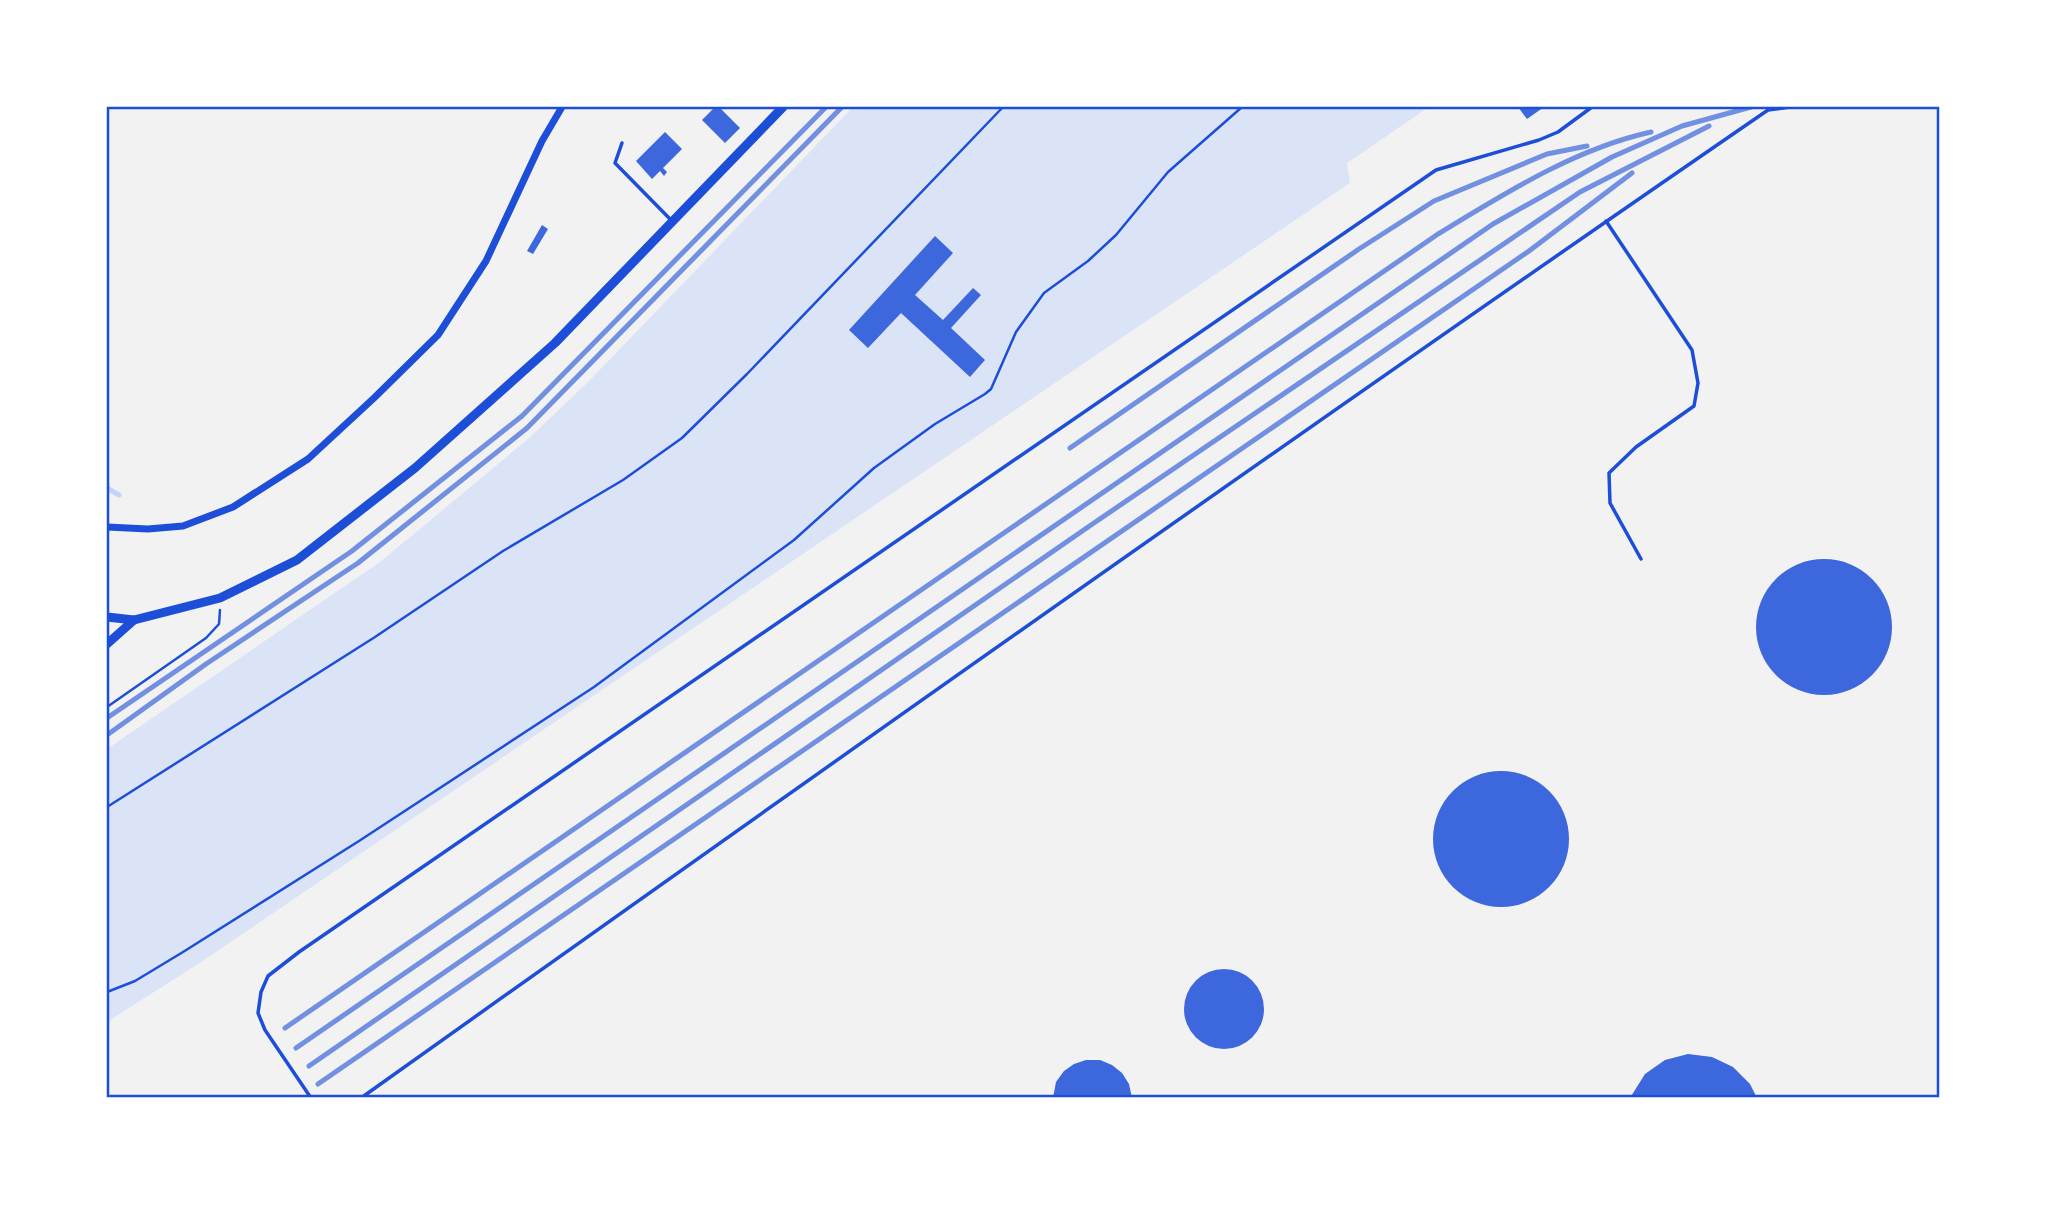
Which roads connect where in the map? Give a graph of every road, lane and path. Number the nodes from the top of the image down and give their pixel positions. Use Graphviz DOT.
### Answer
graph roads {
  1 [pos="562,107"];
  2 [pos="783,107"];
  3 [pos="1003,107"];
  4 [pos="1242,107"];
  5 [pos="1592,107"];
  6 [pos="1790,107"];
  7 [pos="1767,109"];
  8 [pos="622,143"];
  9 [pos="1606,221"];
  10 [pos="672,222"];
  11 [pos="107,527"];
  12 [pos="1641,559"];
  13 [pos="220,598"];
  14 [pos="107,617"];
  15 [pos="134,620"];
  16 [pos="107,644"];
  17 [pos="107,707"];
  18 [pos="107,807"];
  19 [pos="107,992"];
  20 [pos="311,1098"];
  21 [pos="361,1098"];
  1 -- 11 [label="street"];
  2 -- 10 [label="street"];
  3 -- 18 [label="path"];
  4 -- 19 [label="path"];
  5 -- 20 [label="lane"];
  6 -- 7 [label="lane"];
  7 -- 9 [label="lane"];
  8 -- 10 [label="lane"];
  9 -- 12 [label="lane"];
  9 -- 21 [label="lane"];
  10 -- 13 [label="street"];
  13 -- 15 [label="street"];
  13 -- 17 [label="path"];
  14 -- 15 [label="street"];
  15 -- 16 [label="street"];
}
